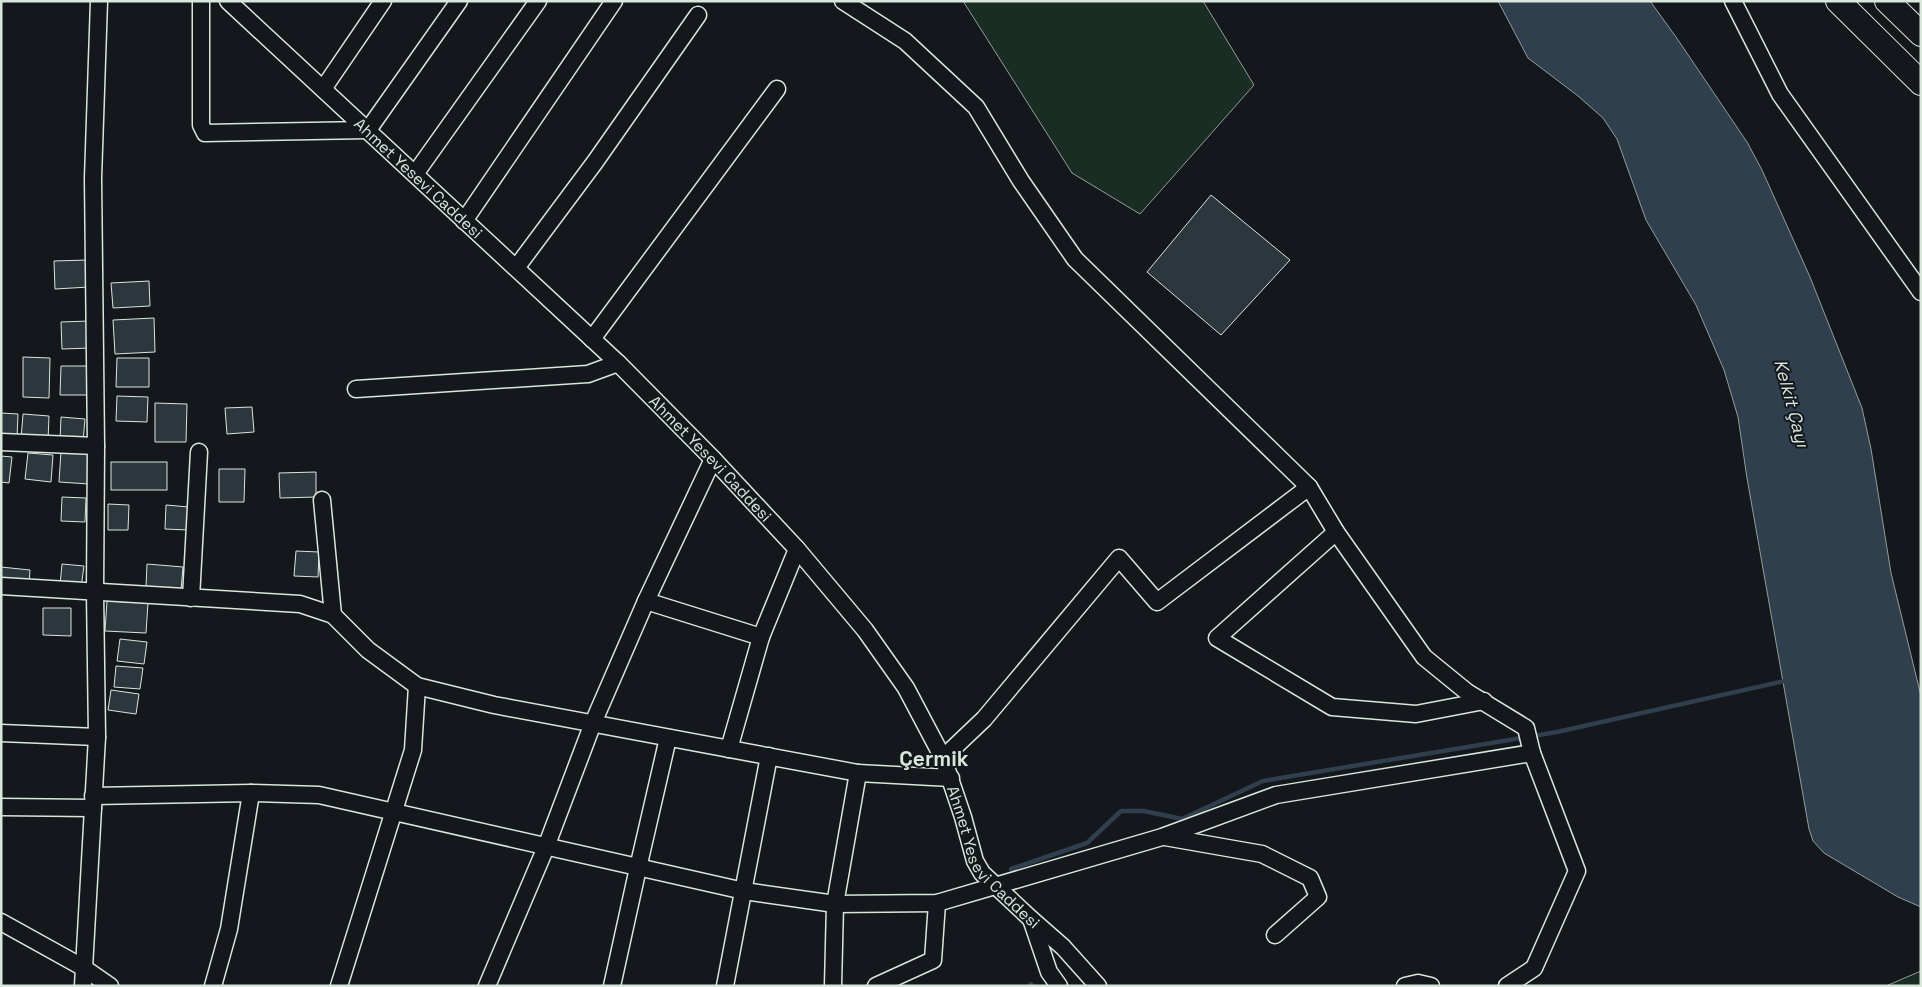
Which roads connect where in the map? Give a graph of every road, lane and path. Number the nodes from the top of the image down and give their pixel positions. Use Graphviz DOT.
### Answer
graph roads {
  1 [pos="99,1"];
  2 [pos="201,1"];
  3 [pos="228,1"];
  4 [pos="383,1"];
  5 [pos="459,1"];
  6 [pos="538,1"];
  7 [pos="614,1"];
  8 [pos="843,1"];
  9 [pos="1733,1"];
  10 [pos="1838,1"];
  11 [pos="1887,1"];
  12 [pos="698,15"];
  13 [pos="1921,34"];
  14 [pos="1921,83"];
  15 [pos="323,89"];
  16 [pos="777,89"];
  17 [pos="368,130"];
  18 [pos="415,174"];
  19 [pos="464,220"];
  20 [pos="516,268"];
  21 [pos="1921,292"];
  22 [pos="592,338"];
  23 [pos="618,363"];
  24 [pos="356,389"];
  25 [pos="1,442"];
  26 [pos="96,446"];
  27 [pos="199,452"];
  28 [pos="713,459"];
  29 [pos="1308,486"];
  30 [pos="322,500"];
  31 [pos="1336,532"];
  32 [pos="797,549"];
  33 [pos="1,586"];
  34 [pos="95,592"];
  35 [pos="191,598"];
  36 [pos="646,601"];
  37 [pos="333,615"];
  38 [pos="761,637"];
  39 [pos="418,686"];
  40 [pos="1484,702"];
  41 [pos="593,724"];
  42 [pos="1,733"];
  43 [pos="97,737"];
  44 [pos="668,738"];
  45 [pos="729,749"];
  46 [pos="1531,749"];
  47 [pos="769,756"];
  48 [pos="943,758"];
  49 [pos="858,773"];
  50 [pos="950,778"];
  51 [pos="251,793"];
  52 [pos="93,802"];
  53 [pos="1,807"];
  54 [pos="393,813"];
  55 [pos="1162,837"];
  56 [pos="546,847"];
  57 [pos="638,868"];
  58 [pos="994,886"];
  59 [pos="744,891"];
  60 [pos="937,903"];
  61 [pos="835,904"];
  62 [pos="1031,920"];
  63 [pos="1,922"];
  64 [pos="1275,936"];
  65 [pos="84,968"];
  66 [pos="83,986"];
  67 [pos="110,986"];
  68 [pos="213,986"];
  69 [pos="338,986"];
  70 [pos="487,986"];
  71 [pos="612,986"];
  72 [pos="725,986"];
  73 [pos="833,986"];
  74 [pos="876,986"];
  75 [pos="1059,986"];
  76 [pos="1098,986"];
  77 [pos="1405,986"];
  78 [pos="1431,986"];
  79 [pos="1507,986"];
  1 -- 26 [label="street"];
  2 -- 17 [label="street"];
  3 -- 15 [label="street, Ahmet Yesevi Caddesi"];
  4 -- 15 [label="street"];
  5 -- 17 [label="street"];
  6 -- 18 [label="street"];
  7 -- 19 [label="street"];
  8 -- 29 [label="street"];
  9 -- 21 [label="street"];
  10 -- 14 [label="highway"];
  11 -- 13 [label="highway"];
  12 -- 20 [label="street"];
  15 -- 17 [label="street, Ahmet Yesevi Caddesi"];
  16 -- 22 [label="street"];
  17 -- 18 [label="street, Ahmet Yesevi Caddesi"];
  18 -- 19 [label="street, Ahmet Yesevi Caddesi"];
  19 -- 20 [label="street, Ahmet Yesevi Caddesi"];
  20 -- 22 [label="street, Ahmet Yesevi Caddesi"];
  22 -- 23 [label="street, Ahmet Yesevi Caddesi"];
  23 -- 24 [label="street"];
  23 -- 28 [label="street, Ahmet Yesevi Caddesi"];
  25 -- 26 [label="street"];
  26 -- 34 [label="street"];
  27 -- 35 [label="street"];
  28 -- 32 [label="street, Ahmet Yesevi Caddesi"];
  28 -- 36 [label="street"];
  29 -- 31 [label="street"];
  29 -- 48 [label="street"];
  30 -- 37 [label="street"];
  31 -- 40 [label="street"];
  31 -- 40 [label="street"];
  32 -- 38 [label="street"];
  32 -- 48 [label="street, Ahmet Yesevi Caddesi"];
  33 -- 34 [label="street"];
  34 -- 35 [label="street"];
  34 -- 43 [label="street"];
  35 -- 37 [label="street"];
  36 -- 38 [label="street"];
  36 -- 41 [label="street"];
  37 -- 39 [label="street"];
  38 -- 45 [label="street"];
  39 -- 41 [label="street"];
  39 -- 54 [label="street"];
  40 -- 46 [label="street"];
  41 -- 44 [label="street"];
  41 -- 56 [label="street"];
  42 -- 43 [label="street"];
  43 -- 52 [label="street"];
  44 -- 45 [label="street"];
  44 -- 57 [label="street"];
  45 -- 47 [label="street"];
  46 -- 55 [label="street"];
  46 -- 79 [label="street"];
  47 -- 49 [label="street"];
  47 -- 59 [label="street"];
  48 -- 50 [label="street, Ahmet Yesevi Caddesi"];
  49 -- 50 [label="street"];
  49 -- 61 [label="street"];
  50 -- 58 [label="street, Ahmet Yesevi Caddesi"];
  51 -- 52 [label="street"];
  51 -- 54 [label="street"];
  51 -- 68 [label="street"];
  52 -- 53 [label="street"];
  52 -- 65 [label="street"];
  54 -- 56 [label="street"];
  54 -- 69 [label="street"];
  55 -- 58 [label="street"];
  55 -- 64 [label="street"];
  56 -- 57 [label="street"];
  56 -- 70 [label="street"];
  57 -- 59 [label="street"];
  57 -- 71 [label="street"];
  58 -- 60 [label="street"];
  58 -- 62 [label="street, Ahmet Yesevi Caddesi"];
  59 -- 61 [label="street"];
  59 -- 72 [label="street"];
  60 -- 61 [label="street"];
  60 -- 74 [label="street"];
  61 -- 73 [label="street"];
  62 -- 75 [label="street"];
  62 -- 76 [label="street, Ahmet Yesevi Caddesi"];
  63 -- 65 [label="street"];
  65 -- 66 [label="street"];
  65 -- 67 [label="street"];
  77 -- 78 [label="street"];
}
